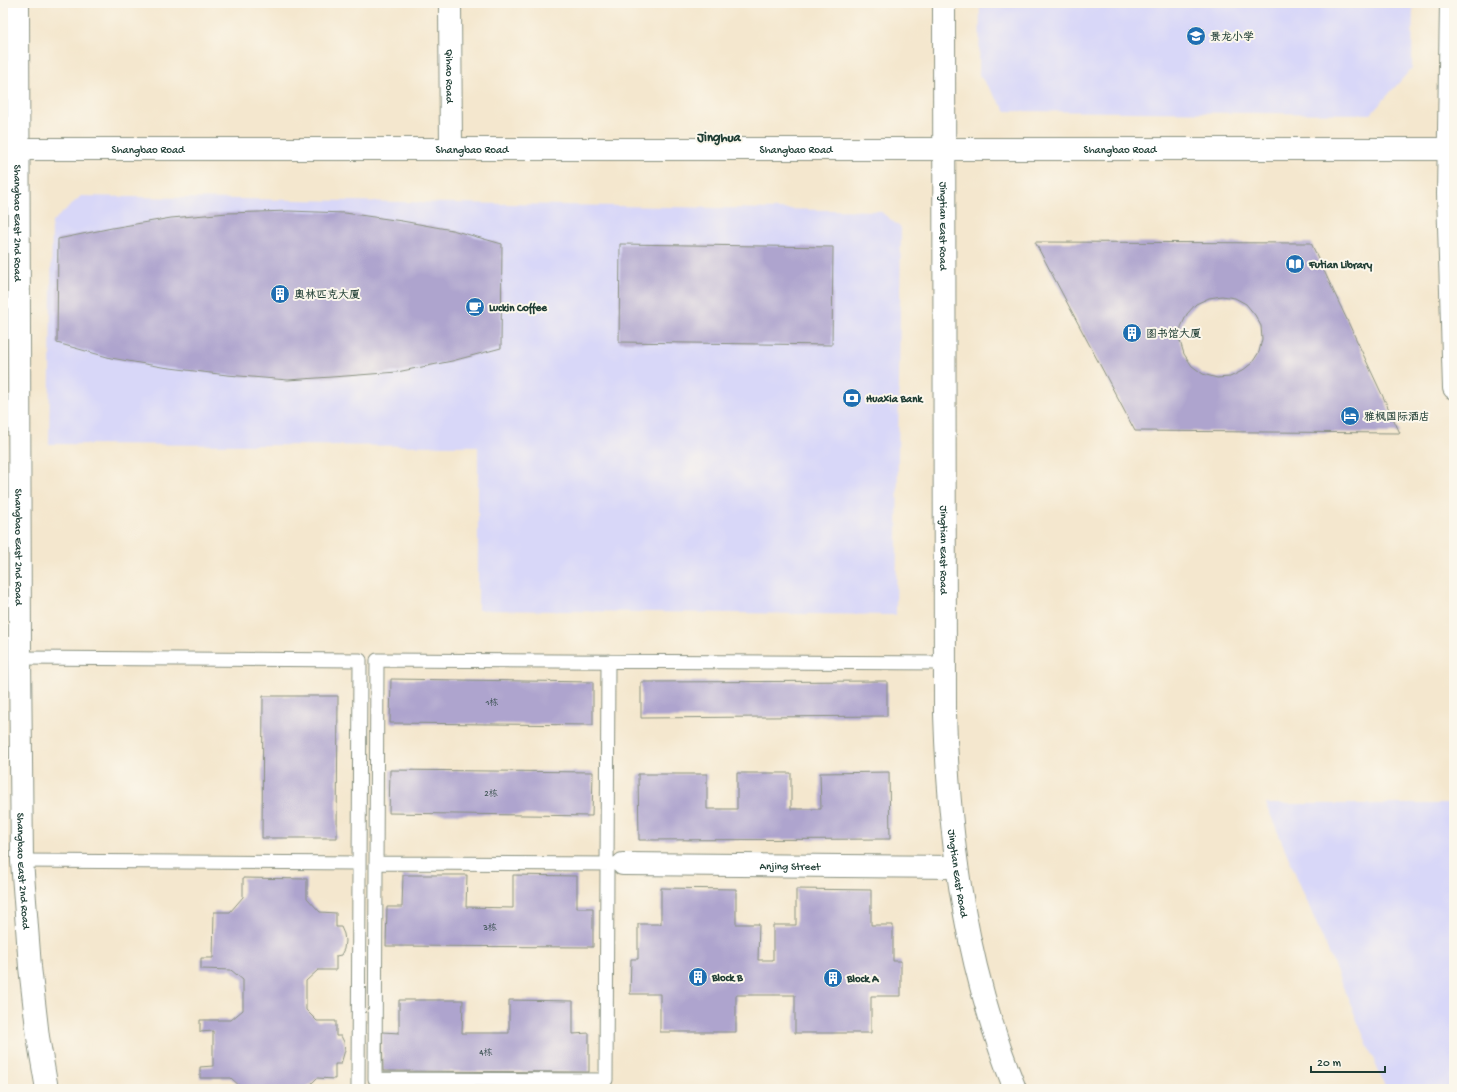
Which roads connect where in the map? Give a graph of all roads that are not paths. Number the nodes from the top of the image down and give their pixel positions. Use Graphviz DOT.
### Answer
graph roads {
  1 [pos="18,3"];
  2 [pos="450,3"];
  3 [pos="944,3"];
  4 [pos="1451,3"];
  5 [pos="19,149"];
  6 [pos="451,149"];
  7 [pos="945,149"];
  8 [pos="1452,149"];
  9 [pos="1454,388"];
  10 [pos="20,658"];
  11 [pos="608,661"];
  12 [pos="945,663"];
  13 [pos="22,861"];
  14 [pos="359,863"];
  15 [pos="376,863"];
  16 [pos="615,864"];
  17 [pos="957,866"];
  18 [pos="47,1089"];
  19 [pos="358,1089"];
  20 [pos="1016,1089"];
  1 -- 5 [label="street, Shangbao East 2nd Road"];
  2 -- 6 [label="street, Qihao Road"];
  3 -- 7 [label="street, Jingtian East Road"];
  4 -- 8 [label="street"];
  5 -- 6 [label="street, Shangbao Road"];
  5 -- 10 [label="street, Shangbao East 2nd Road"];
  6 -- 7 [label="street, Shangbao Road"];
  7 -- 8 [label="street, Shangbao Road"];
  7 -- 12 [label="street, Jingtian East Road"];
  8 -- 9 [label="street"];
  10 -- 13 [label="street, Shangbao East 2nd Road"];
  10 -- 14 [label="lane"];
  11 -- 12 [label="lane"];
  11 -- 15 [label="lane"];
  11 -- 16 [label="lane"];
  12 -- 17 [label="street, Jingtian East Road"];
  13 -- 14 [label="lane"];
  13 -- 18 [label="street, Shangbao East 2nd Road"];
  14 -- 19 [label="lane"];
  15 -- 16 [label="lane"];
  15 -- 16 [label="lane"];
  16 -- 17 [label="street, Anjing Street"];
  17 -- 20 [label="street, Jingtian East Road"];
}
